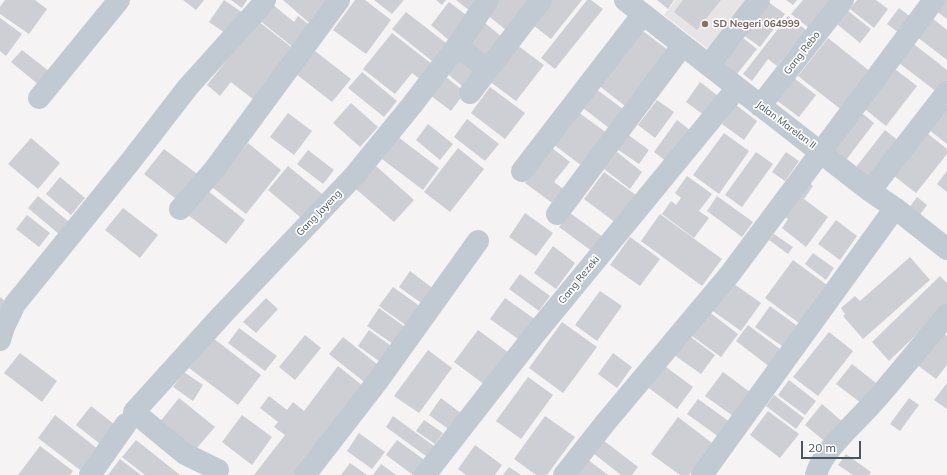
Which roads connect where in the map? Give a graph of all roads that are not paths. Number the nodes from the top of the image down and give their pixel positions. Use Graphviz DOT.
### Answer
graph roads {
  1 [pos="119,0"];
  2 [pos="265,0"];
  3 [pos="339,0"];
  4 [pos="488,0"];
  5 [pos="541,0"];
  6 [pos="625,0"];
  7 [pos="759,0"];
  8 [pos="843,0"];
  9 [pos="934,0"];
  10 [pos="643,14"];
  11 [pos="685,40"];
  12 [pos="457,46"];
  13 [pos="709,66"];
  14 [pos="488,69"];
  15 [pos="737,88"];
  16 [pos="947,92"];
  17 [pos="470,93"];
  18 [pos="39,98"];
  19 [pos="760,106"];
  20 [pos="820,151"];
  21 [pos="522,171"];
  22 [pos="870,191"];
  23 [pos="895,208"];
  24 [pos="180,209"];
  25 [pos="556,214"];
  26 [pos="478,241"];
  27 [pos="947,249"];
  28 [pos="947,315"];
  29 [pos="0,340"];
  30 [pos="130,418"];
  31 [pos="218,470"];
  32 [pos="90,475"];
  33 [pos="305,475"];
  34 [pos="425,475"];
  35 [pos="564,475"];
  36 [pos="702,475"];
  37 [pos="816,475"];
  1 -- 18 [label="street"];
  2 -- 29 [label="street"];
  3 -- 24 [label="street"];
  4 -- 12 [label="street, Gang Jayeng"];
  5 -- 14 [label="street"];
  6 -- 10 [label="street, Jalan Marelan II"];
  7 -- 13 [label="street"];
  8 -- 19 [label="street, Gang Rebo"];
  9 -- 20 [label="street"];
  10 -- 11 [label="street, Jalan Marelan II"];
  10 -- 21 [label="street"];
  11 -- 13 [label="street, Jalan Marelan II"];
  11 -- 25 [label="street"];
  12 -- 14 [label="street"];
  12 -- 30 [label="street, Gang Jayeng"];
  13 -- 15 [label="street, Jalan Marelan II"];
  14 -- 17 [label="street"];
  15 -- 19 [label="street, Jalan Marelan II"];
  15 -- 34 [label="street, Gang Rezeki"];
  16 -- 22 [label="street"];
  19 -- 20 [label="street, Jalan Marelan II"];
  20 -- 22 [label="street, Jalan Marelan II"];
  20 -- 35 [label="street"];
  22 -- 23 [label="street, Jalan Marelan II"];
  23 -- 27 [label="street, Jalan Marelan II"];
  23 -- 36 [label="street"];
  26 -- 33 [label="street"];
  28 -- 37 [label="street"];
  30 -- 31 [label="street"];
  30 -- 32 [label="street, Gang Jayeng"];
}
